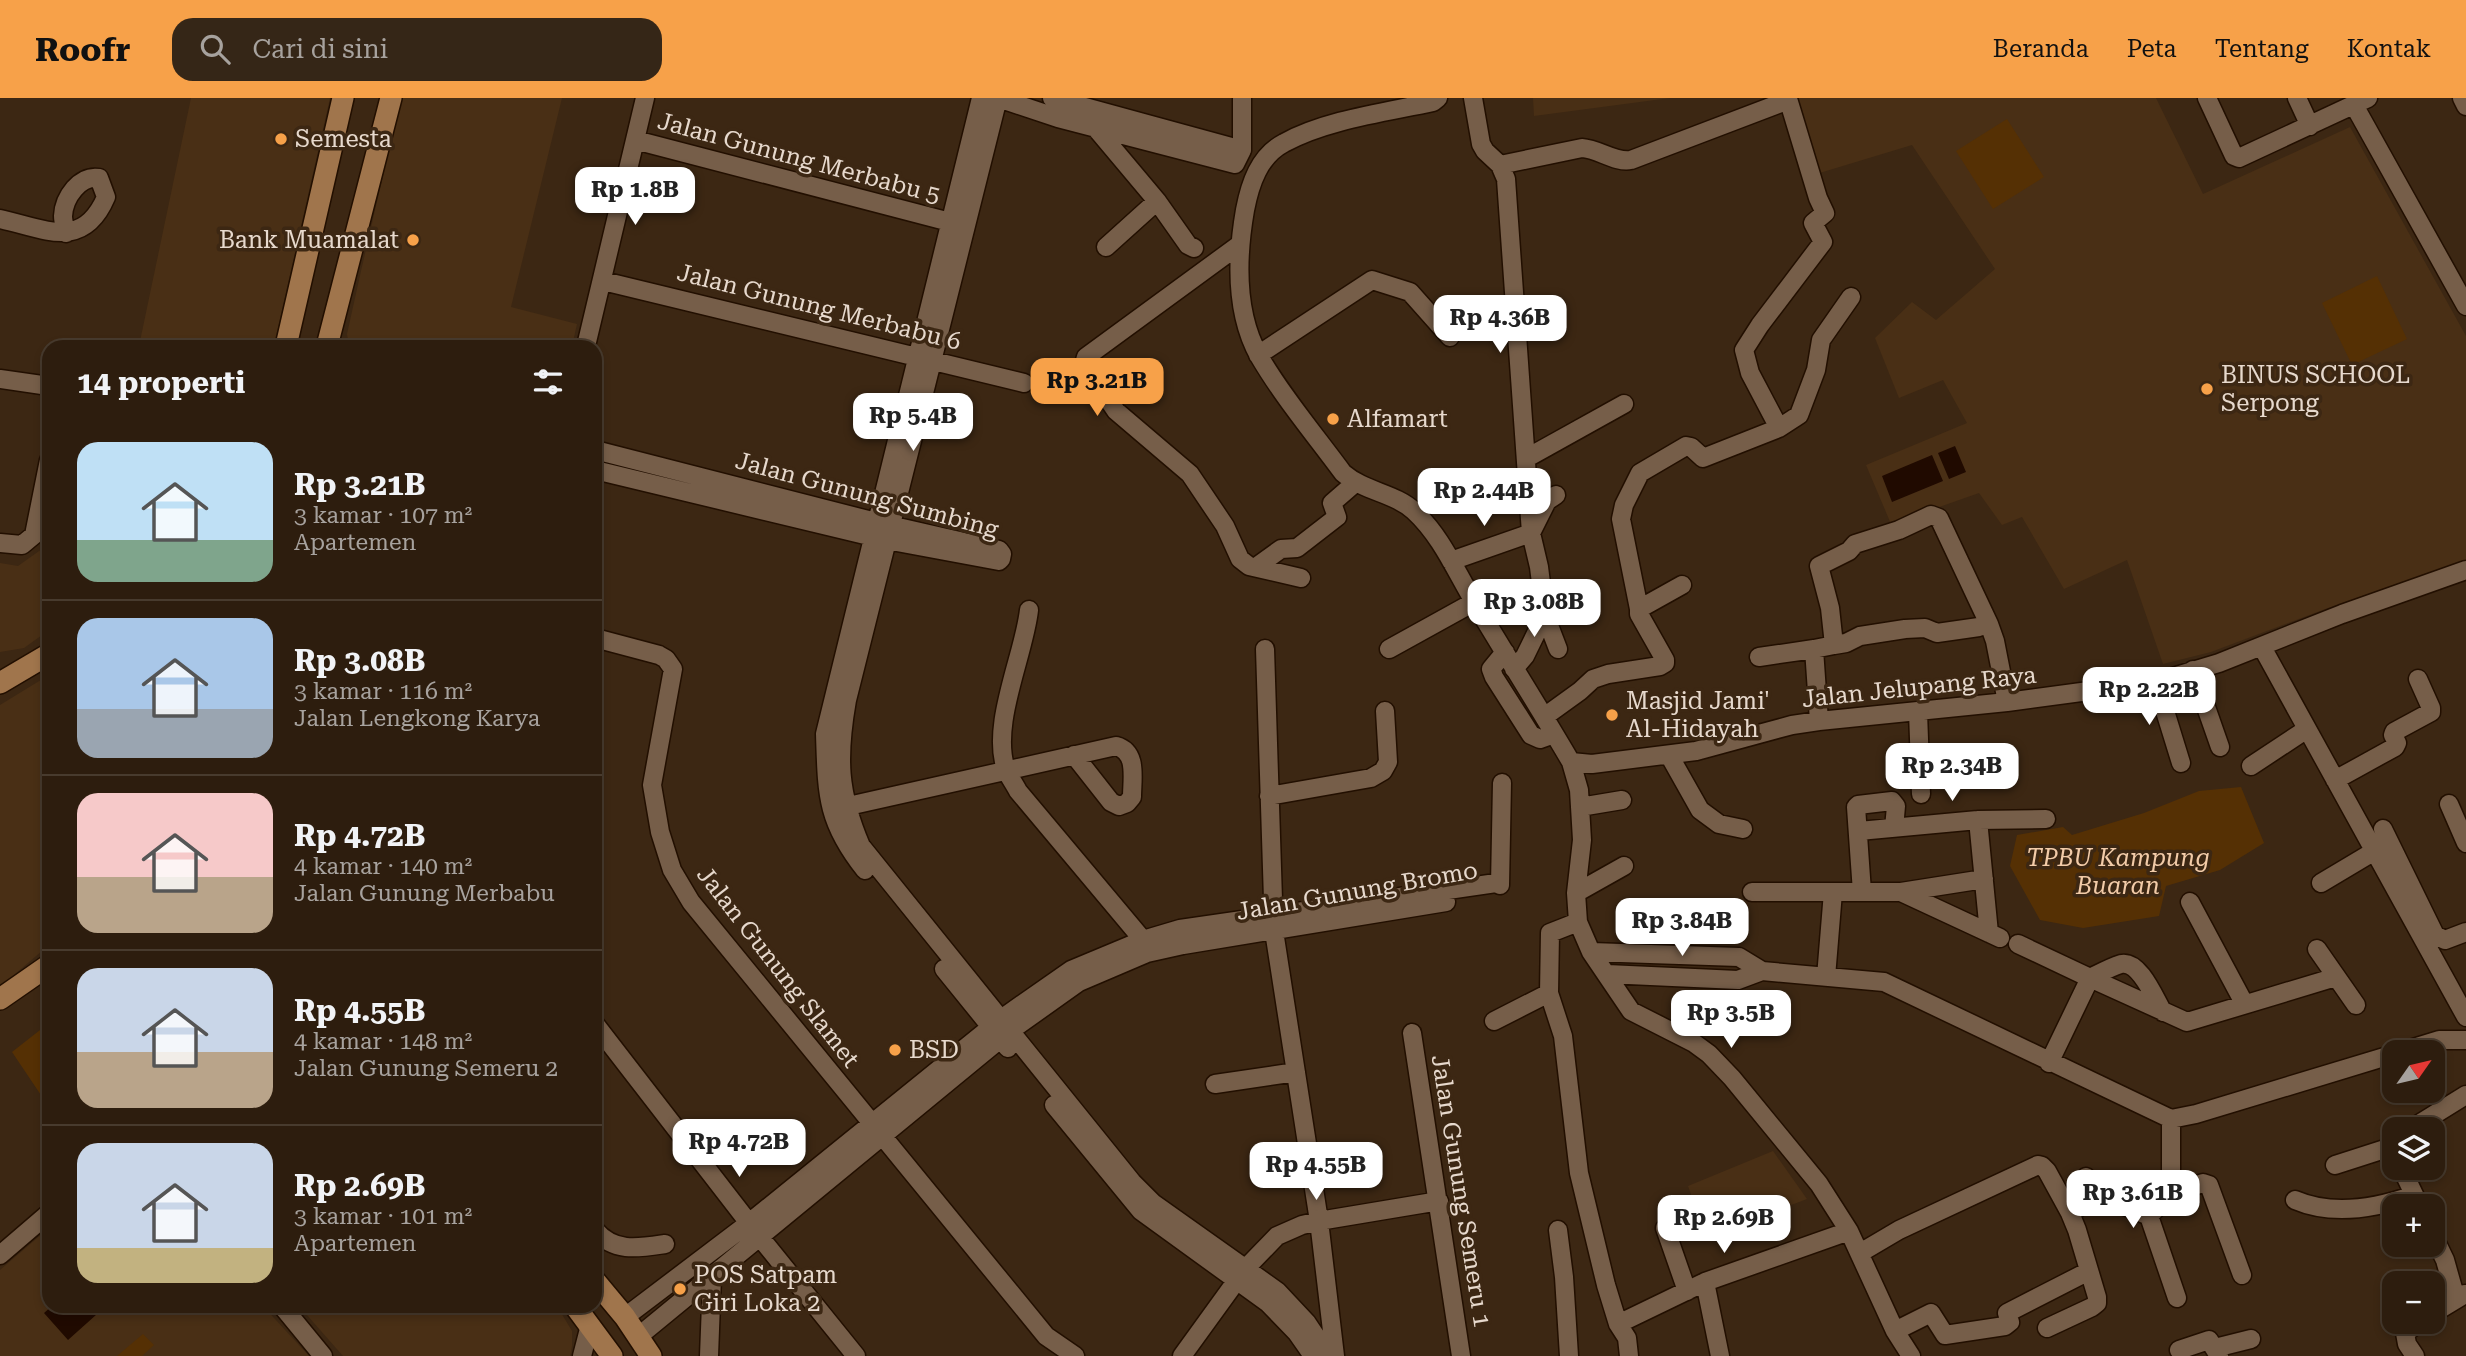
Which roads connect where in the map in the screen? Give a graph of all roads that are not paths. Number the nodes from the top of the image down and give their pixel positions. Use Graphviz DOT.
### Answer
graph roads {
  1 [pos="343,98"];
  2 [pos="391,98"];
  3 [pos="645,98"];
  4 [pos="981,98"];
  5 [pos="998,98"];
  6 [pos="1242,98"];
  7 [pos="1438,98"];
  8 [pos="1473,98"];
  9 [pos="2207,98"];
  10 [pos="2297,98"];
  11 [pos="2462,98"];
  12 [pos="2361,101"];
  13 [pos="1059,104"];
  14 [pos="2466,106"];
  15 [pos="2310,126"];
  16 [pos="1094,127"];
  17 [pos="635,141"];
  18 [pos="1238,157"];
  19 [pos="1500,165"];
  20 [pos="1157,201"];
  21 [pos="0,219"];
  22 [pos="950,222"];
  23 [pos="66,233"];
  24 [pos="1239,245"];
  25 [pos="1106,247"];
  26 [pos="1194,248"];
  27 [pos="603,281"];
  28 [pos="1851,298"];
  29 [pos="2466,306"];
  30 [pos="1450,337"];
  31 [pos="287,340"];
  32 [pos="329,340"];
  33 [pos="588,340"];
  34 [pos="1258,355"];
  35 [pos="924,357"];
  36 [pos="0,379"];
  37 [pos="1024,383"];
  38 [pos="42,385"];
  39 [pos="1624,404"];
  40 [pos="1779,428"];
  41 [pos="602,452"];
  42 [pos="1527,458"];
  43 [pos="602,471"];
  44 [pos="1355,483"];
  45 [pos="42,495"];
  46 [pos="1556,495"];
  47 [pos="881,531"];
  48 [pos="1531,533"];
  49 [pos="0,543"];
  50 [pos="1451,561"];
  51 [pos="1256,567"];
  52 [pos="2466,570"];
  53 [pos="1301,578"];
  54 [pos="1682,585"];
  55 [pos="1474,602"];
  56 [pos="1639,609"];
  57 [pos="1029,610"];
  58 [pos="1545,615"];
  59 [pos="1989,624"];
  60 [pos="602,640"];
  61 [pos="1834,645"];
  62 [pos="2262,647"];
  63 [pos="1265,649"];
  64 [pos="1389,649"];
  65 [pos="1558,649"];
  66 [pos="1814,649"];
  67 [pos="1505,652"];
  68 [pos="1759,657"];
  69 [pos="42,658"];
  70 [pos="1514,669"];
  71 [pos="2193,670"];
  72 [pos="2418,678"];
  73 [pos="2156,682"];
  74 [pos="0,683"];
  75 [pos="2007,702"];
  76 [pos="1385,711"];
  77 [pos="1918,712"];
  78 [pos="1544,717"];
  79 [pos="1819,721"];
  80 [pos="2307,729"];
  81 [pos="1554,734"];
  82 [pos="2220,747"];
  83 [pos="1074,755"];
  84 [pos="1669,755"];
  85 [pos="1571,762"];
  86 [pos="2180,763"];
  87 [pos="2251,766"];
  88 [pos="1006,770"];
  89 [pos="2335,780"];
  90 [pos="1502,783"];
  91 [pos="1921,794"];
  92 [pos="1269,796"];
  93 [pos="1622,800"];
  94 [pos="2449,804"];
  95 [pos="1580,807"];
  96 [pos="839,808"];
  97 [pos="2046,819"];
  98 [pos="1979,820"];
  99 [pos="1894,828"];
  100 [pos="1743,829"];
  101 [pos="2383,829"];
  102 [pos="1859,831"];
  103 [pos="2466,843"];
  104 [pos="2373,852"];
  105 [pos="1623,866"];
  106 [pos="1984,879"];
  107 [pos="2321,883"];
  108 [pos="1752,892"];
  109 [pos="1833,892"];
  110 [pos="1862,892"];
  111 [pos="1901,892"];
  112 [pos="1576,893"];
  113 [pos="2190,902"];
  114 [pos="1578,922"];
  115 [pos="1274,923"];
  116 [pos="2466,932"];
  117 [pos="2018,944"];
  118 [pos="1145,947"];
  119 [pos="2317,950"];
  120 [pos="1591,952"];
  121 [pos="1706,956"];
  122 [pos="42,970"];
  123 [pos="1762,971"];
  124 [pos="1607,974"];
  125 [pos="1826,977"];
  126 [pos="2336,977"];
  127 [pos="1704,978"];
  128 [pos="2093,978"];
  129 [pos="1549,993"];
  130 [pos="0,999"];
  131 [pos="2244,1003"];
  132 [pos="2356,1005"];
  133 [pos="2163,1012"];
  134 [pos="2465,1015"];
  135 [pos="1494,1021"];
  136 [pos="1001,1029"];
  137 [pos="602,1033"];
  138 [pos="1412,1033"];
  139 [pos="2439,1040"];
  140 [pos="2445,1040"];
  141 [pos="2466,1040"];
  142 [pos="2382,1058"];
  143 [pos="2052,1064"];
  144 [pos="1296,1072"];
  145 [pos="1214,1084"];
  146 [pos="2466,1095"];
  147 [pos="2430,1117"];
  148 [pos="2171,1119"];
  149 [pos="876,1130"];
  150 [pos="2382,1150"];
  151 [pos="2335,1165"];
  152 [pos="2086,1177"];
  153 [pos="2171,1193"];
  154 [pos="2098,1195"];
  155 [pos="2295,1200"];
  156 [pos="1439,1201"];
  157 [pos="2382,1204"];
  158 [pos="2070,1213"];
  159 [pos="2149,1216"];
  160 [pos="42,1219"];
  161 [pos="1319,1221"];
  162 [pos="1665,1228"];
  163 [pos="754,1229"];
  164 [pos="1558,1230"];
  165 [pos="1849,1231"];
  166 [pos="602,1238"];
  167 [pos="666,1244"];
  168 [pos="1860,1253"];
  169 [pos="0,1255"];
  170 [pos="2444,1257"];
  171 [pos="2089,1271"];
  172 [pos="1241,1275"];
  173 [pos="2242,1275"];
  174 [pos="712,1277"];
  175 [pos="1705,1282"];
  176 [pos="602,1289"];
  177 [pos="1687,1291"];
  178 [pos="2461,1296"];
  179 [pos="2177,1298"];
  180 [pos="2445,1306"];
  181 [pos="288,1313"];
  182 [pos="581,1313"];
  183 [pos="625,1317"];
  184 [pos="1618,1324"];
  185 [pos="590,1325"];
  186 [pos="2047,1328"];
  187 [pos="1895,1331"];
  188 [pos="2405,1334"];
  189 [pos="639,1336"];
  190 [pos="1046,1336"];
  191 [pos="2251,1339"];
  192 [pos="2179,1350"];
  193 [pos="2217,1352"];
  194 [pos="323,1356"];
  195 [pos="582,1356"];
  196 [pos="612,1356"];
  197 [pos="651,1356"];
  198 [pos="709,1356"];
  199 [pos="856,1356"];
  200 [pos="1052,1356"];
  201 [pos="1075,1356"];
  202 [pos="1182,1356"];
  203 [pos="1313,1356"];
  204 [pos="1329,1356"];
  205 [pos="1335,1356"];
  206 [pos="1461,1356"];
  207 [pos="1569,1356"];
  208 [pos="1629,1356"];
  209 [pos="1720,1356"];
  210 [pos="1911,1356"];
  211 [pos="2415,1356"];
  1 -- 31 [label="main road"];
  2 -- 32 [label="main road"];
  3 -- 17 [label="street"];
  4 -- 22 [label="street"];
  5 -- 13 [label="street"];
  5 -- 35 [label="street"];
  6 -- 18 [label="street"];
  7 -- 24 [label="street"];
  8 -- 19 [label="street"];
  9 -- 15 [label="street"];
  10 -- 15 [label="street"];
  11 -- 14 [label="street"];
  12 -- 15 [label="street"];
  12 -- 29 [label="street"];
  13 -- 16 [label="street"];
  13 -- 18 [label="street"];
  16 -- 18 [label="street"];
  16 -- 20 [label="street"];
  17 -- 22 [label="street, Jalan Gunung Merbabu 5"];
  17 -- 27 [label="street"];
  19 -- 40 [label="street"];
  19 -- 42 [label="street"];
  20 -- 25 [label="street"];
  20 -- 26 [label="street"];
  21 -- 23 [label="street"];
  22 -- 35 [label="street"];
  24 -- 34 [label="street"];
  24 -- 51 [label="street"];
  27 -- 33 [label="street"];
  27 -- 35 [label="street, Jalan Gunung Merbabu 6"];
  28 -- 40 [label="street"];
  30 -- 34 [label="street"];
  34 -- 44 [label="street"];
  35 -- 37 [label="street, Jalan Gunung Merbabu 6"];
  35 -- 47 [label="street"];
  36 -- 38 [label="street"];
  39 -- 42 [label="street"];
  40 -- 56 [label="street"];
  41 -- 47 [label="street, Jalan Gunung Sumbing"];
  42 -- 48 [label="street"];
  43 -- 47 [label="street, Jalan Gunung Sumbing"];
  44 -- 50 [label="street"];
  44 -- 51 [label="street"];
  45 -- 49 [label="street"];
  46 -- 48 [label="street"];
  47 -- 47 [label="street, Jalan Gunung Sumbing"];
  47 -- 96 [label="street"];
  48 -- 50 [label="street"];
  48 -- 58 [label="street"];
  50 -- 55 [label="street"];
  51 -- 53 [label="street"];
  52 -- 62 [label="street, Jalan Jelupang Raya"];
  54 -- 56 [label="street"];
  55 -- 64 [label="street"];
  55 -- 67 [label="street"];
  56 -- 78 [label="street"];
  57 -- 88 [label="street"];
  58 -- 65 [label="street"];
  58 -- 70 [label="street"];
  59 -- 61 [label="street"];
  59 -- 61 [label="street"];
  59 -- 75 [label="street"];
  60 -- 149 [label="street, Jalan Gunung Slamet"];
  61 -- 66 [label="street"];
  62 -- 71 [label="street, Jalan Jelupang Raya"];
  62 -- 80 [label="street"];
  63 -- 92 [label="street"];
  66 -- 68 [label="street"];
  66 -- 79 [label="street"];
  67 -- 70 [label="street"];
  67 -- 81 [label="street"];
  69 -- 74 [label="main road"];
  70 -- 78 [label="street"];
  71 -- 73 [label="street, Jalan Jelupang Raya"];
  71 -- 82 [label="street"];
  72 -- 89 [label="street"];
  73 -- 75 [label="street, Jalan Jelupang Raya"];
  73 -- 86 [label="street"];
  75 -- 77 [label="street, Jalan Jelupang Raya"];
  76 -- 92 [label="street"];
  77 -- 79 [label="street, Jalan Jelupang Raya"];
  77 -- 91 [label="street"];
  78 -- 81 [label="street"];
  79 -- 84 [label="street, Jalan Jelupang Raya"];
  80 -- 87 [label="street"];
  80 -- 89 [label="street"];
  81 -- 85 [label="street"];
  83 -- 88 [label="street"];
  84 -- 85 [label="street, Jalan Jelupang Raya"];
  84 -- 100 [label="street"];
  85 -- 95 [label="street"];
  88 -- 96 [label="street"];
  88 -- 118 [label="street"];
  89 -- 104 [label="street"];
  90 -- 115 [label="street, Jalan Gunung Bromo"];
  92 -- 115 [label="street"];
  93 -- 95 [label="street"];
  94 -- 103 [label="street"];
  95 -- 112 [label="street"];
  96 -- 136 [label="street"];
  97 -- 98 [label="street"];
  98 -- 99 [label="street"];
  98 -- 106 [label="street"];
  99 -- 102 [label="street"];
  99 -- 102 [label="street"];
  101 -- 116 [label="street"];
  102 -- 110 [label="street"];
  104 -- 107 [label="street"];
  104 -- 134 [label="street"];
  105 -- 112 [label="street"];
  106 -- 111 [label="street"];
  106 -- 111 [label="street"];
  108 -- 109 [label="street"];
  109 -- 110 [label="street"];
  109 -- 125 [label="street"];
  110 -- 111 [label="street"];
  112 -- 114 [label="street"];
  113 -- 131 [label="street"];
  114 -- 120 [label="street"];
  114 -- 129 [label="street"];
  115 -- 118 [label="street, Jalan Gunung Bromo"];
  115 -- 144 [label="street"];
  117 -- 128 [label="street"];
  118 -- 136 [label="street, Jalan Gunung Bromo"];
  119 -- 126 [label="street"];
  120 -- 121 [label="street"];
  120 -- 124 [label="street"];
  121 -- 123 [label="street"];
  121 -- 127 [label="street"];
  122 -- 130 [label="main road"];
  123 -- 125 [label="street"];
  123 -- 127 [label="street"];
  124 -- 127 [label="street"];
  124 -- 165 [label="street"];
  125 -- 143 [label="street"];
  126 -- 131 [label="street"];
  126 -- 132 [label="street"];
  128 -- 133 [label="street"];
  128 -- 133 [label="street"];
  128 -- 143 [label="street"];
  129 -- 135 [label="street"];
  129 -- 184 [label="street"];
  131 -- 133 [label="street"];
  134 -- 139 [label="street"];
  136 -- 149 [label="street, Jalan Gunung Bromo"];
  136 -- 172 [label="street"];
  137 -- 163 [label="street"];
  138 -- 156 [label="street, Jalan Gunung Semeru 1"];
  140 -- 141 [label="street"];
  142 -- 148 [label="street"];
  143 -- 148 [label="street"];
  144 -- 145 [label="street"];
  144 -- 161 [label="street"];
  146 -- 147 [label="street"];
  148 -- 153 [label="street"];
  149 -- 163 [label="street, Jalan Gunung Bromo"];
  149 -- 190 [label="street"];
  150 -- 151 [label="street"];
  152 -- 154 [label="street"];
  153 -- 159 [label="street"];
  153 -- 173 [label="street"];
  154 -- 158 [label="street"];
  154 -- 159 [label="street"];
  155 -- 157 [label="street"];
  156 -- 161 [label="street"];
  156 -- 206 [label="street, Jalan Gunung Semeru 1"];
  158 -- 168 [label="street"];
  158 -- 171 [label="street"];
  159 -- 179 [label="street"];
  160 -- 169 [label="street"];
  161 -- 172 [label="street"];
  161 -- 205 [label="street"];
  162 -- 177 [label="street"];
  163 -- 174 [label="street, Jalan Gunung Bromo"];
  163 -- 183 [label="street, Jalan Gunung Bromo"];
  163 -- 199 [label="street"];
  164 -- 207 [label="street"];
  165 -- 168 [label="street"];
  165 -- 175 [label="street"];
  166 -- 167 [label="street"];
  168 -- 187 [label="street"];
  170 -- 178 [label="street"];
  171 -- 186 [label="street"];
  171 -- 187 [label="street"];
  172 -- 202 [label="street"];
  172 -- 203 [label="street"];
  172 -- 204 [label="street"];
  174 -- 189 [label="street, Jalan Gunung Bromo"];
  174 -- 198 [label="street"];
  175 -- 177 [label="street"];
  175 -- 209 [label="street"];
  176 -- 183 [label="main road"];
  177 -- 184 [label="street"];
  178 -- 180 [label="street"];
  181 -- 194 [label="street"];
  182 -- 185 [label="main road"];
  183 -- 189 [label="main road"];
  184 -- 208 [label="street"];
  185 -- 195 [label="street"];
  185 -- 196 [label="main road"];
  187 -- 210 [label="street"];
  188 -- 211 [label="street"];
  189 -- 197 [label="main road"];
  190 -- 200 [label="street"];
  190 -- 201 [label="street"];
  191 -- 193 [label="street"];
  192 -- 193 [label="street"];
}
